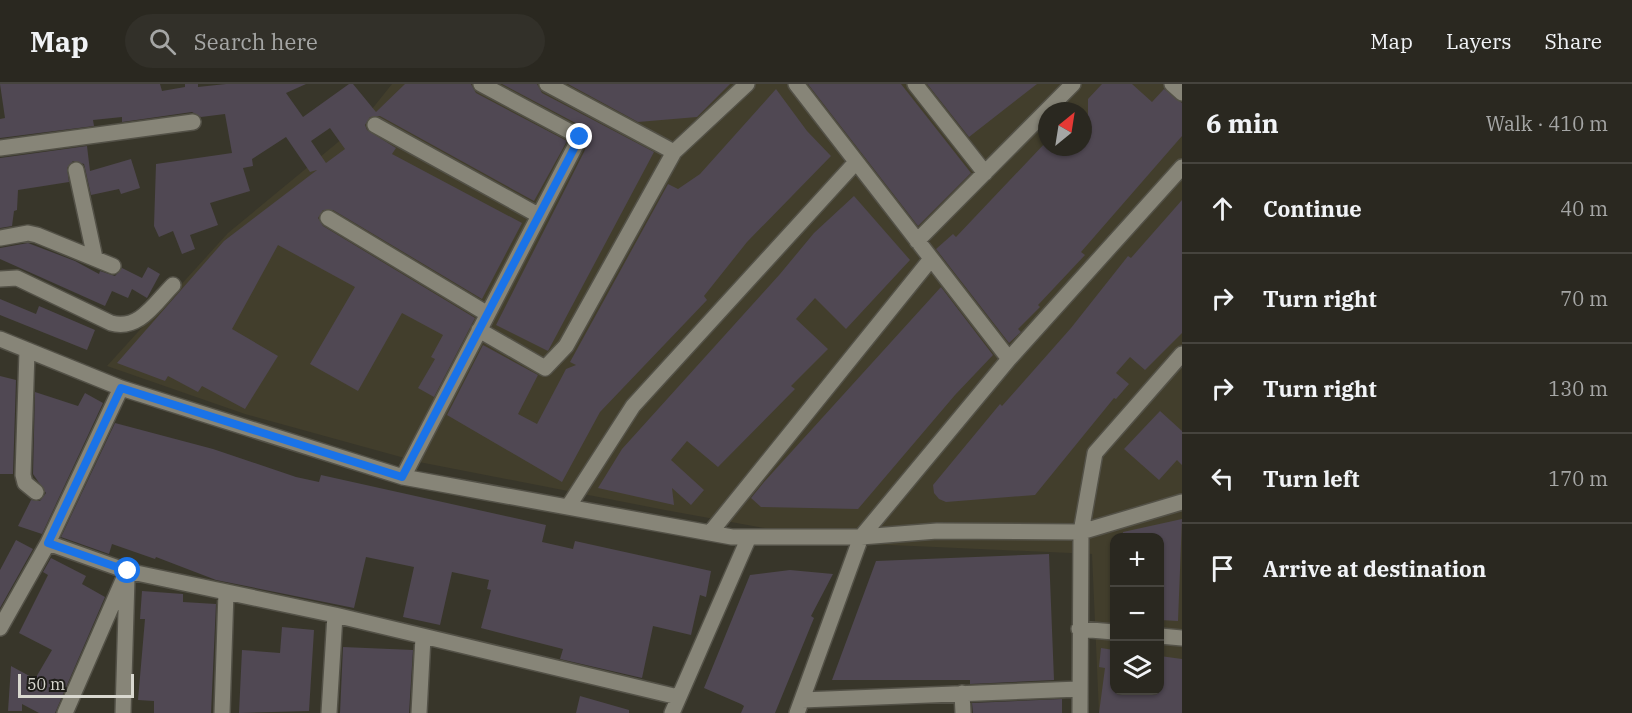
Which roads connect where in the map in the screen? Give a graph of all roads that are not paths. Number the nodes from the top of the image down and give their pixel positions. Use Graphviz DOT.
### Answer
graph roads {
  1 [pos="482,84"];
  2 [pos="547,84"];
  3 [pos="747,84"];
  4 [pos="796,84"];
  5 [pos="915,84"];
  6 [pos="1073,84"];
  7 [pos="1172,84"];
  8 [pos="1182,93"];
  9 [pos="193,122"];
  10 [pos="375,125"];
  11 [pos="0,148"];
  12 [pos="674,152"];
  13 [pos="856,162"];
  14 [pos="1182,167"];
  15 [pos="76,170"];
  16 [pos="985,173"];
  17 [pos="538,215"];
  18 [pos="328,218"];
  19 [pos="0,237"];
  20 [pos="917,241"];
  21 [pos="95,258"];
  22 [pos="931,259"];
  23 [pos="113,266"];
  24 [pos="0,279"];
  25 [pos="172,285"];
  26 [pos="486,313"];
  27 [pos="479,330"];
  28 [pos="0,339"];
  29 [pos="27,351"];
  30 [pos="1182,354"];
  31 [pos="1009,360"];
  32 [pos="121,388"];
  33 [pos="402,477"];
  34 [pos="36,492"];
  35 [pos="1182,502"];
  36 [pos="568,507"];
  37 [pos="1081,532"];
  38 [pos="710,533"];
  39 [pos="749,537"];
  40 [pos="861,537"];
  41 [pos="48,543"];
  42 [pos="128,571"];
  43 [pos="226,592"];
  44 [pos="335,615"];
  45 [pos="0,628"];
  46 [pos="1079,629"];
  47 [pos="1110,632"];
  48 [pos="1164,636"];
  49 [pos="423,638"];
  50 [pos="1182,638"];
  51 [pos="1079,689"];
  52 [pos="962,693"];
  53 [pos="678,697"];
  54 [pos="800,707"];
  55 [pos="65,713"];
  56 [pos="123,713"];
  57 [pos="222,713"];
  58 [pos="329,713"];
  59 [pos="419,713"];
  60 [pos="672,713"];
  61 [pos="963,713"];
  62 [pos="1080,713"];
  1 -- 17 [label="street"];
  2 -- 12 [label="street"];
  3 -- 12 [label="street"];
  4 -- 13 [label="street"];
  5 -- 16 [label="street"];
  6 -- 16 [label="street"];
  7 -- 8 [label="street"];
  9 -- 11 [label="street"];
  10 -- 17 [label="street"];
  12 -- 27 [label="street"];
  13 -- 20 [label="street"];
  13 -- 36 [label="street"];
  14 -- 31 [label="street"];
  15 -- 21 [label="street"];
  16 -- 20 [label="street"];
  17 -- 26 [label="street"];
  18 -- 26 [label="street"];
  19 -- 21 [label="street"];
  20 -- 22 [label="street"];
  21 -- 23 [label="street"];
  22 -- 31 [label="street"];
  22 -- 38 [label="street"];
  24 -- 25 [label="street"];
  26 -- 27 [label="street"];
  27 -- 33 [label="street"];
  28 -- 29 [label="street"];
  29 -- 32 [label="street"];
  29 -- 34 [label="street"];
  30 -- 37 [label="street"];
  31 -- 40 [label="street"];
  32 -- 33 [label="street"];
  32 -- 41 [label="street"];
  33 -- 36 [label="street"];
  35 -- 37 [label="street"];
  36 -- 38 [label="street"];
  37 -- 40 [label="street"];
  37 -- 46 [label="street"];
  38 -- 39 [label="street"];
  39 -- 40 [label="street"];
  39 -- 53 [label="street"];
  40 -- 54 [label="street"];
  41 -- 42 [label="street"];
  41 -- 45 [label="street"];
  42 -- 43 [label="street"];
  42 -- 55 [label="street"];
  42 -- 56 [label="street"];
  43 -- 44 [label="street"];
  43 -- 57 [label="street"];
  44 -- 49 [label="street"];
  44 -- 58 [label="street"];
  46 -- 47 [label="street"];
  46 -- 51 [label="street"];
  48 -- 50 [label="street"];
  49 -- 53 [label="street"];
  49 -- 59 [label="street"];
  51 -- 52 [label="street"];
  51 -- 62 [label="street"];
  52 -- 54 [label="street"];
  52 -- 61 [label="street"];
  53 -- 60 [label="street"];
}
